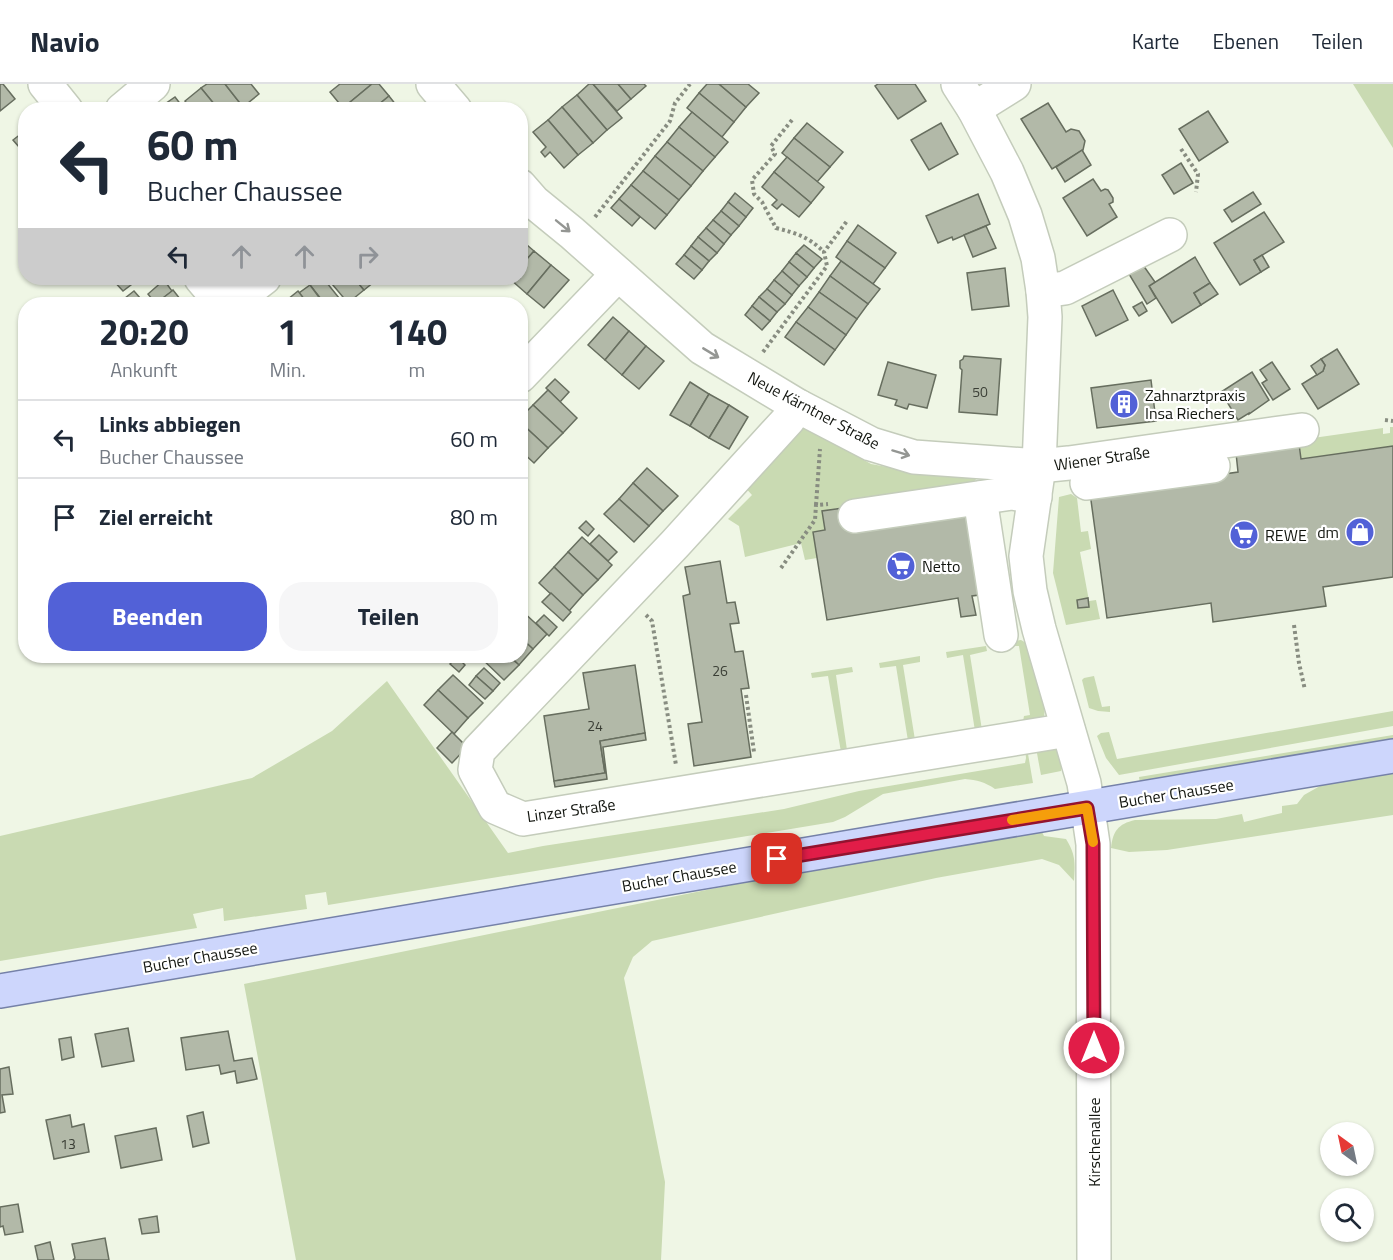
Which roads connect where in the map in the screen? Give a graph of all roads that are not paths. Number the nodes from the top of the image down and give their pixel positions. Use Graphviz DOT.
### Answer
graph roads {
  1 [pos="45,84"];
  2 [pos="153,84"];
  3 [pos="433,84"];
  4 [pos="1014,84"];
  5 [pos="966,97"];
  6 [pos="60,102"];
  7 [pos="132,102"];
  8 [pos="448,102"];
  9 [pos="528,195"];
  10 [pos="1170,235"];
  11 [pos="618,274"];
  12 [pos="207,285"];
  13 [pos="255,285"];
  14 [pos="1043,291"];
  15 [pos="217,297"];
  16 [pos="239,297"];
  17 [pos="528,368"];
  18 [pos="798,406"];
  19 [pos="1302,430"];
  20 [pos="1213,466"];
  21 [pos="1037,484"];
  22 [pos="980,498"];
  23 [pos="846,509"];
  24 [pos="1001,635"];
  25 [pos="1068,730"];
  26 [pos="1393,756"];
  27 [pos="1087,808"];
  28 [pos="0,991"];
  29 [pos="1094,1260"];
  1 -- 6 [label="street"];
  2 -- 7 [label="street"];
  3 -- 8 [label="street"];
  4 -- 5 [label="street, Wiener Straße"];
  5 -- 14 [label="street, Wiener Straße"];
  9 -- 11 [label="street, Neue Kärntner Straße, one-way"];
  10 -- 14 [label="street"];
  11 -- 17 [label="street"];
  11 -- 18 [label="street, Neue Kärntner Straße, one-way"];
  12 -- 15 [label="street"];
  13 -- 16 [label="street"];
  14 -- 21 [label="street, Wiener Straße"];
  18 -- 21 [label="street, Neue Kärntner Straße, one-way"];
  18 -- 25 [label="street, Linzer Straße"];
  19 -- 21 [label="street, Wiener Straße"];
  20 -- 21 [label="street"];
  21 -- 22 [label="street"];
  21 -- 25 [label="street"];
  22 -- 23 [label="street"];
  22 -- 24 [label="street"];
  25 -- 27 [label="street"];
  26 -- 27 [label="main road, Bucher Chaussee"];
  27 -- 28 [label="main road, Bucher Chaussee"];
  27 -- 29 [label="street, Kirschenallee"];
}
